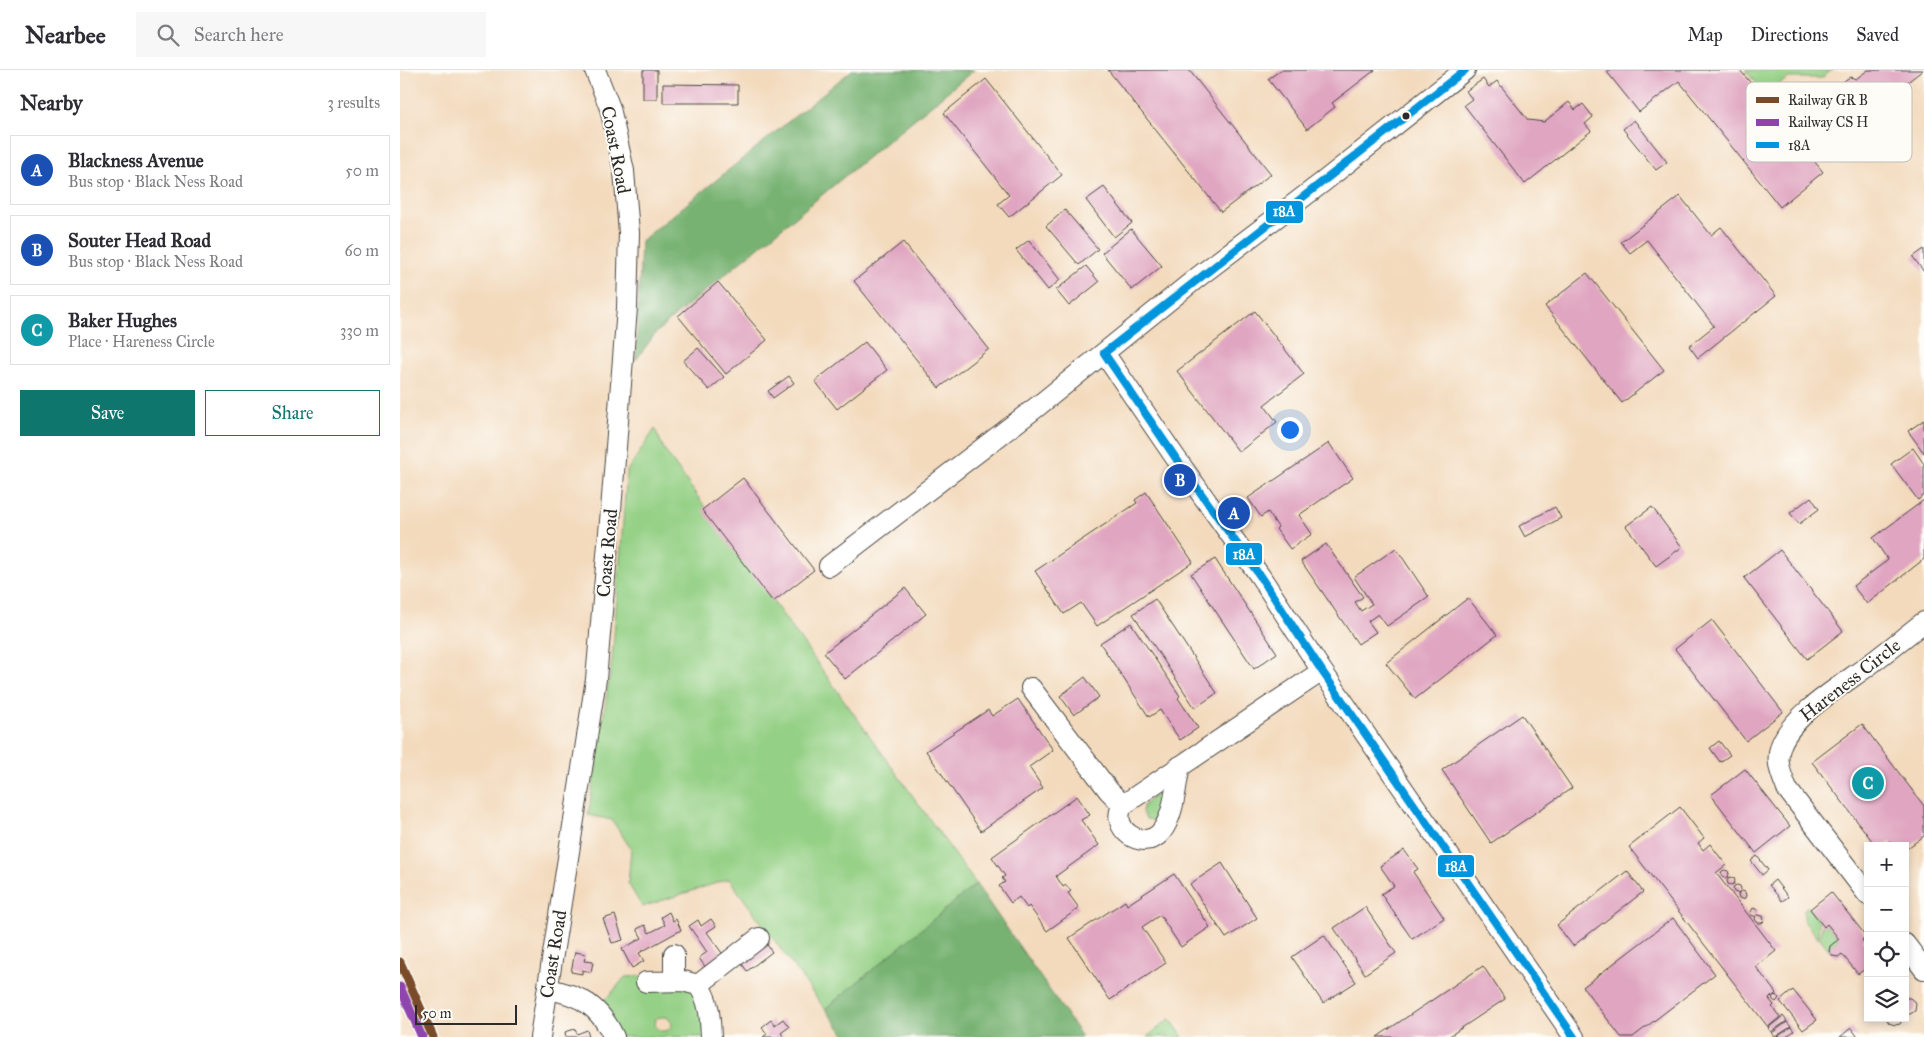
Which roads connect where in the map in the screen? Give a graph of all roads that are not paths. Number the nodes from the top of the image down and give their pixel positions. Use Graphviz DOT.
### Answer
graph roads {
  1 [pos="595,70"];
  2 [pos="1465,70"];
  3 [pos="1104,353"];
  4 [pos="829,566"];
  5 [pos="1924,622"];
  6 [pos="1322,671"];
  7 [pos="1031,688"];
  8 [pos="1180,766"];
  9 [pos="1122,805"];
  10 [pos="1864,890"];
  11 [pos="759,938"];
  12 [pos="1909,949"];
  13 [pos="674,954"];
  14 [pos="1924,969"];
  15 [pos="674,981"];
  16 [pos="646,982"];
  17 [pos="698,985"];
  18 [pos="548,989"];
  19 [pos="540,1037"];
  20 [pos="614,1037"];
  21 [pos="711,1037"];
  22 [pos="1574,1037"];
  1 -- 18 [label="street, Coast Road"];
  2 -- 3 [label="street"];
  3 -- 4 [label="street"];
  3 -- 6 [label="street"];
  5 -- 10 [label="street, Hareness Circle"];
  6 -- 8 [label="street"];
  6 -- 22 [label="street"];
  7 -- 9 [label="street"];
  8 -- 9 [label="street"];
  8 -- 9 [label="street"];
  11 -- 17 [label="street"];
  12 -- 14 [label="street"];
  13 -- 15 [label="street"];
  15 -- 16 [label="street"];
  15 -- 17 [label="street"];
  17 -- 21 [label="street"];
  18 -- 19 [label="street, Coast Road"];
  18 -- 20 [label="street"];
}
